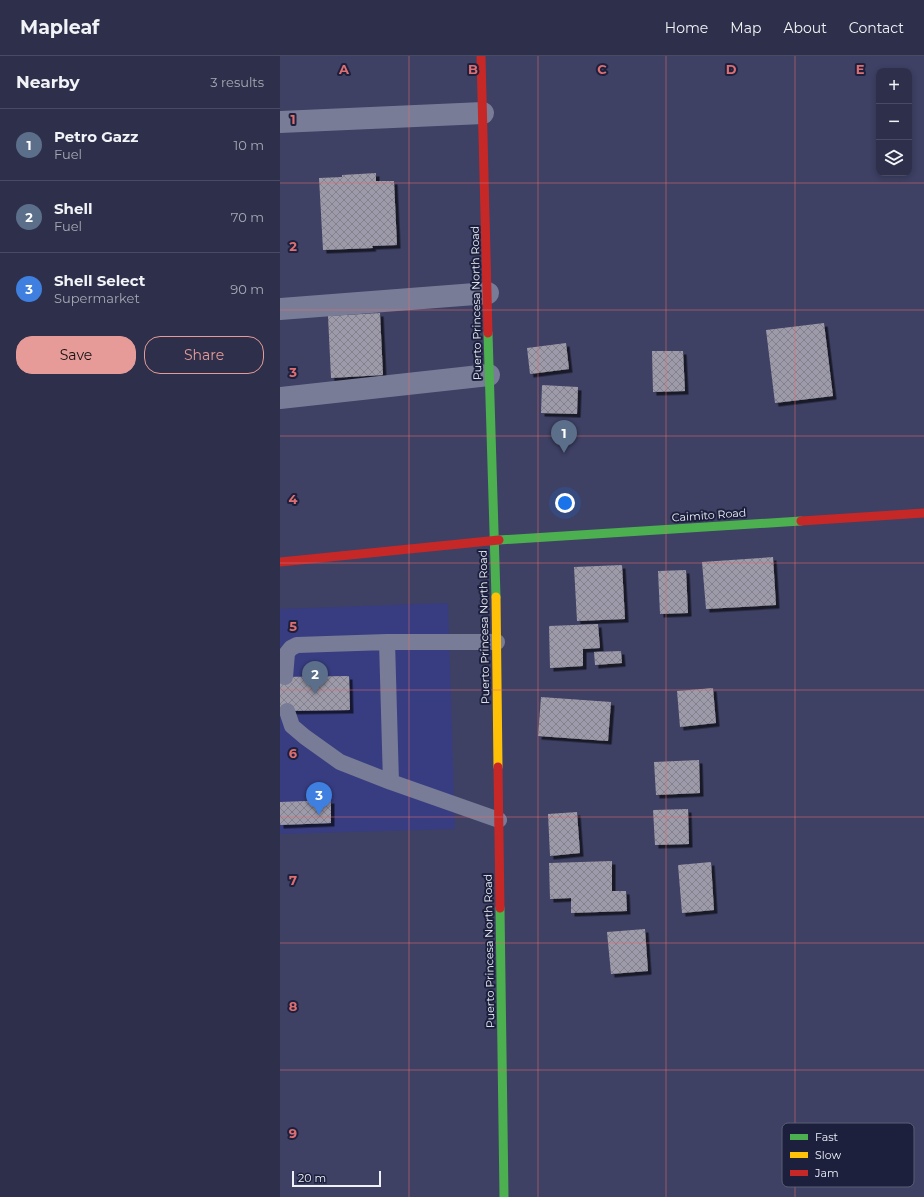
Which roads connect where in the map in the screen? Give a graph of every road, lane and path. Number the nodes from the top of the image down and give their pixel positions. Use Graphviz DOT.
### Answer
graph roads {
  1 [pos="482,56"];
  2 [pos="483,113"];
  3 [pos="280,122"];
  4 [pos="488,293"];
  5 [pos="280,309"];
  6 [pos="489,375"];
  7 [pos="280,398"];
  8 [pos="924,513"];
  9 [pos="495,540"];
  10 [pos="280,562"];
  11 [pos="387,642"];
  12 [pos="496,642"];
  13 [pos="285,677"];
  14 [pos="287,711"];
  15 [pos="391,782"];
  16 [pos="499,820"];
  17 [pos="504,1197"];
  1 -- 2 [label="main road, Puerto Princesa North Road"];
  2 -- 3 [label="street"];
  2 -- 4 [label="main road, Puerto Princesa North Road"];
  4 -- 5 [label="street"];
  4 -- 6 [label="main road, Puerto Princesa North Road"];
  6 -- 7 [label="street"];
  6 -- 9 [label="main road, Puerto Princesa North Road"];
  8 -- 9 [label="main road, Caimito Road"];
  9 -- 10 [label="main road, Caimito Road"];
  9 -- 12 [label="main road, Puerto Princesa North Road"];
  11 -- 12 [label="lane"];
  11 -- 13 [label="lane"];
  11 -- 15 [label="lane"];
  12 -- 16 [label="main road, Puerto Princesa North Road"];
  14 -- 15 [label="lane"];
  15 -- 16 [label="lane"];
  16 -- 17 [label="main road, Puerto Princesa North Road"];
}
